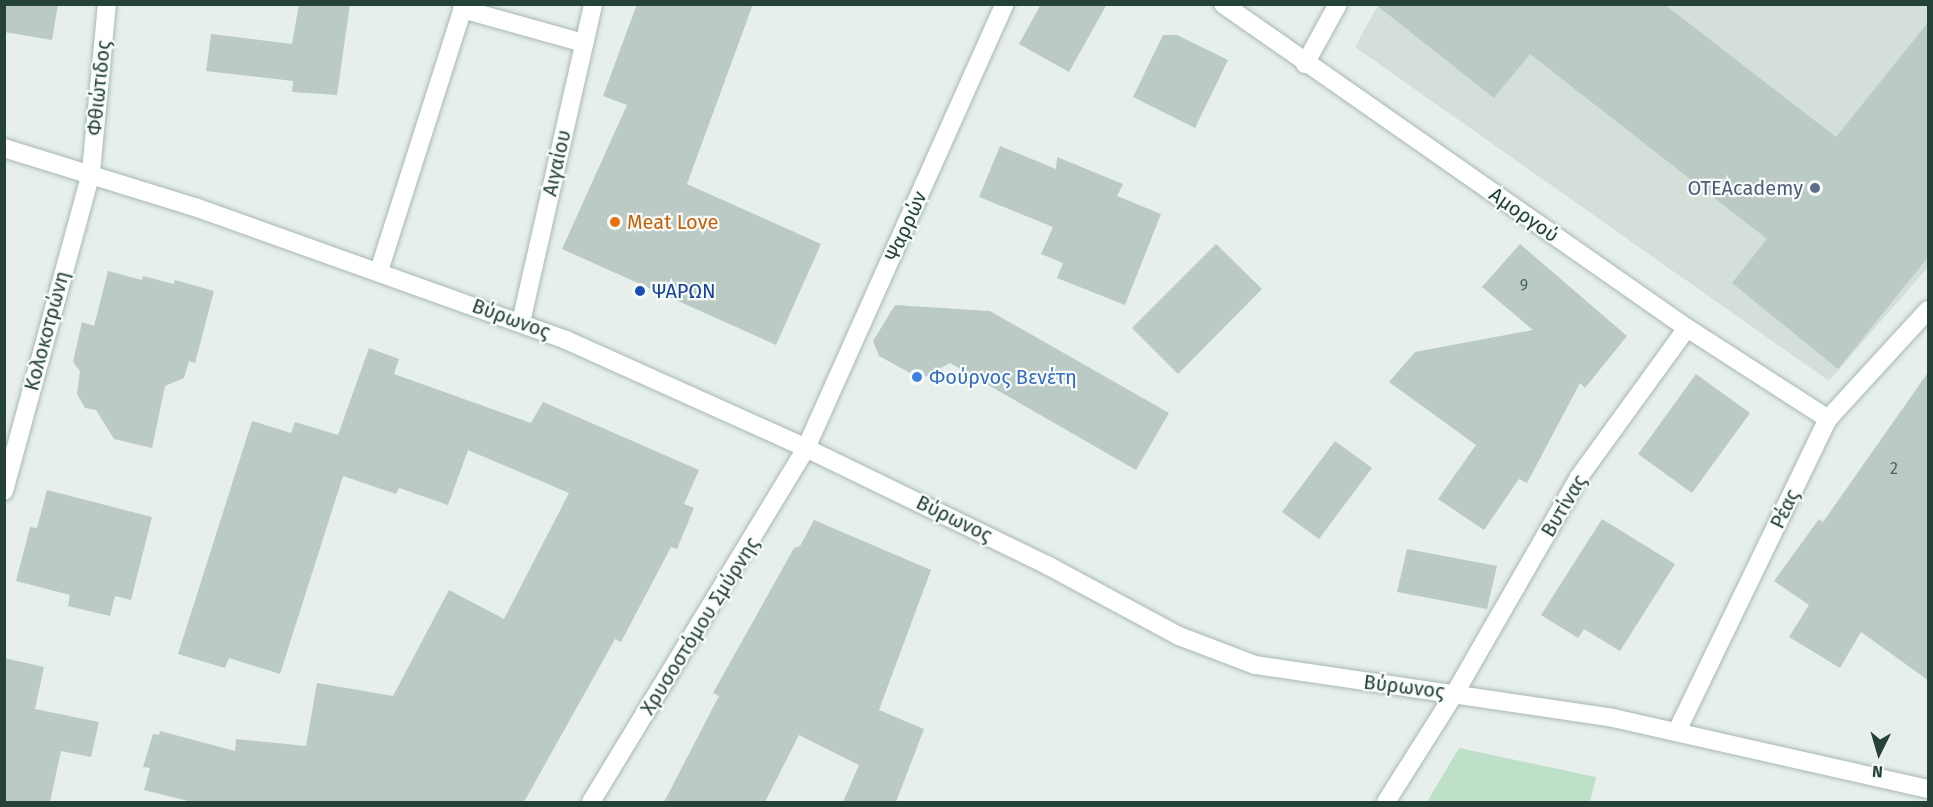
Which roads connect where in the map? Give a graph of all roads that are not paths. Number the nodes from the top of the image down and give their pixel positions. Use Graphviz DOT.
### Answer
graph roads {
  1 [pos="107,4"];
  2 [pos="593,4"];
  3 [pos="1005,4"];
  4 [pos="1223,4"];
  5 [pos="1338,4"];
  6 [pos="463,7"];
  7 [pos="584,43"];
  8 [pos="1305,64"];
  9 [pos="4,148"];
  10 [pos="91,172"];
  11 [pos="379,272"];
  12 [pos="1929,310"];
  13 [pos="521,322"];
  14 [pos="1688,328"];
  15 [pos="1828,419"];
  16 [pos="806,448"];
  17 [pos="4,491"];
  18 [pos="1455,693"];
  19 [pos="1677,731"];
  20 [pos="1929,789"];
  21 [pos="591,802"];
  22 [pos="1386,802"];
  1 -- 10 [label="street, Φθιώτιδος"];
  2 -- 7 [label="street, Αιγαίου"];
  3 -- 16 [label="street, Ψαρρών"];
  4 -- 8 [label="street, Αμοργού"];
  5 -- 8 [label="street"];
  6 -- 7 [label="street"];
  6 -- 11 [label="street"];
  7 -- 13 [label="street, Αιγαίου"];
  8 -- 14 [label="street, Αμοργού"];
  9 -- 10 [label="street, Βύρωνος"];
  10 -- 11 [label="street, Βύρωνος"];
  10 -- 17 [label="street, Κολοκοτρώνη"];
  11 -- 13 [label="street, Βύρωνος"];
  12 -- 15 [label="street, Ρέας"];
  13 -- 16 [label="street, Βύρωνος"];
  14 -- 15 [label="street, Αμοργού"];
  14 -- 18 [label="street, Βυτίνας"];
  15 -- 19 [label="street, Ρέας"];
  16 -- 18 [label="street, Βύρωνος"];
  16 -- 21 [label="street, Χρυσοστόμου Σμύρνης"];
  18 -- 19 [label="street, Βύρωνος"];
  18 -- 22 [label="street, Βυτίνας"];
  19 -- 20 [label="street, Βύρωνος"];
}
